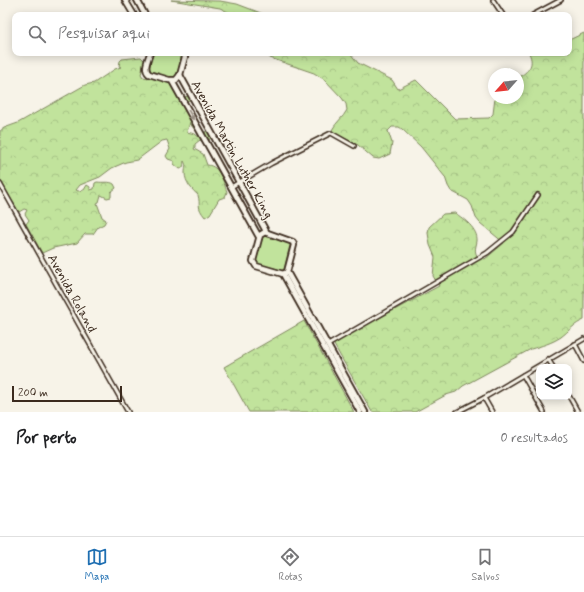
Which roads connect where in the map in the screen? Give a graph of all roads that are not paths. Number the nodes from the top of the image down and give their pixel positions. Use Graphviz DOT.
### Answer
graph roads {
  1 [pos="126,0"];
  2 [pos="137,0"];
  3 [pos="493,0"];
  4 [pos="561,0"];
  5 [pos="132,12"];
  6 [pos="143,12"];
  7 [pos="501,12"];
  8 [pos="539,12"];
  9 [pos="149,56"];
  10 [pos="185,56"];
  11 [pos="180,75"];
  12 [pos="172,81"];
  13 [pos="209,128"];
  14 [pos="201,133"];
  15 [pos="354,146"];
  16 [pos="239,182"];
  17 [pos="0,184"];
  18 [pos="231,187"];
  19 [pos="538,195"];
  20 [pos="267,233"];
  21 [pos="259,238"];
  22 [pos="285,273"];
  23 [pos="584,339"];
  24 [pos="575,344"];
  25 [pos="328,345"];
  26 [pos="548,359"];
  27 [pos="584,361"];
  28 [pos="551,364"];
  29 [pos="523,375"];
  30 [pos="484,398"];
  31 [pos="571,400"];
  32 [pos="128,412"];
  33 [pos="360,412"];
  34 [pos="366,412"];
  35 [pos="457,412"];
  36 [pos="492,412"];
  37 [pos="544,412"];
  38 [pos="578,412"];
  1 -- 5 [label="main road"];
  2 -- 6 [label="main road"];
  3 -- 7 [label="street"];
  4 -- 8 [label="street"];
  9 -- 12 [label="main road"];
  10 -- 11 [label="main road"];
  11 -- 12 [label="main road"];
  11 -- 13 [label="main road, Avenida Martin Luther King"];
  12 -- 14 [label="main road, Avenida Martin Luther King, one-way"];
  13 -- 14 [label="main road"];
  13 -- 16 [label="main road, Avenida Martin Luther King"];
  14 -- 18 [label="main road, Avenida Martin Luther King"];
  15 -- 16 [label="street"];
  16 -- 18 [label="street"];
  16 -- 20 [label="main road, Avenida Martin Luther King"];
  17 -- 32 [label="street, Avenida Roland"];
  18 -- 21 [label="main road, Avenida Martin Luther King"];
  19 -- 25 [label="street"];
  20 -- 21 [label="main road"];
  20 -- 22 [label="main road"];
  21 -- 22 [label="main road"];
  22 -- 25 [label="main road"];
  22 -- 33 [label="main road"];
  23 -- 24 [label="street"];
  24 -- 26 [label="street"];
  24 -- 27 [label="street"];
  25 -- 34 [label="main road"];
  26 -- 28 [label="street"];
  26 -- 29 [label="street"];
  29 -- 30 [label="street"];
  29 -- 37 [label="street"];
  30 -- 35 [label="street"];
  30 -- 36 [label="street"];
  31 -- 38 [label="street"];
}
